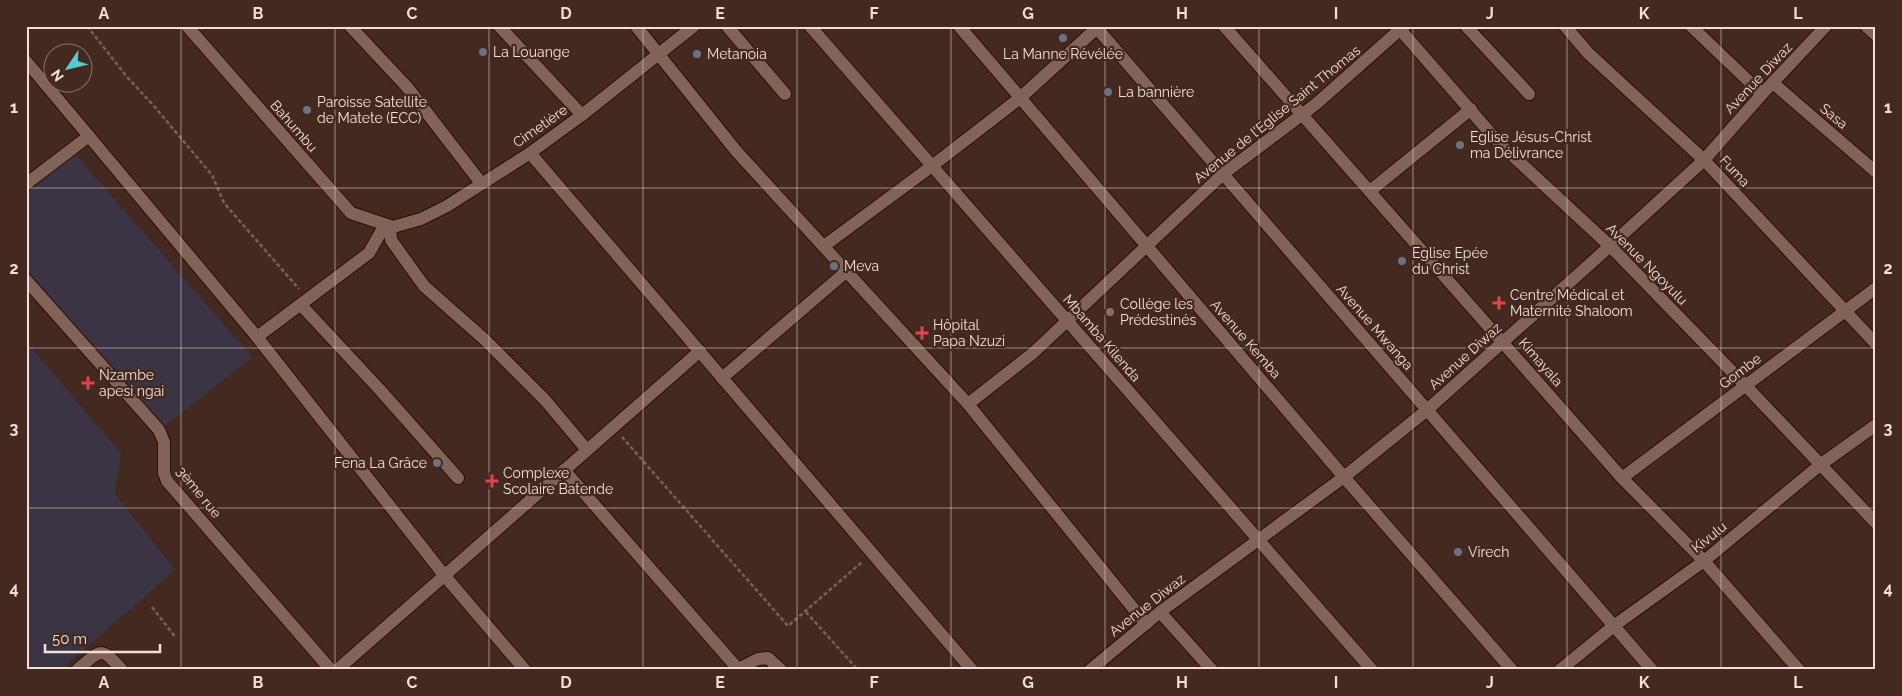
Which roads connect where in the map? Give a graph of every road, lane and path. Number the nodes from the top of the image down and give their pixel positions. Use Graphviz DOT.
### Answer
graph roads {
  1 [pos="87,26"];
  2 [pos="187,26"];
  3 [pos="350,26"];
  4 [pos="499,26"];
  5 [pos="636,26"];
  6 [pos="694,26"];
  7 [pos="727,26"];
  8 [pos="810,26"];
  9 [pos="959,26"];
  10 [pos="1224,26"];
  11 [pos="1466,26"];
  12 [pos="1565,26"];
  13 [pos="1691,26"];
  14 [pos="1826,26"];
  15 [pos="1866,26"];
  16 [pos="1097,27"];
  17 [pos="1400,27"];
  18 [pos="1876,36"];
  19 [pos="657,54"];
  20 [pos="26,61"];
  21 [pos="1773,84"];
  22 [pos="786,94"];
  23 [pos="1529,94"];
  24 [pos="1762,94"];
  25 [pos="1020,98"];
  26 [pos="1471,109"];
  27 [pos="582,115"];
  28 [pos="1302,115"];
  29 [pos="89,136"];
  30 [pos="530,153"];
  31 [pos="1704,160"];
  32 [pos="932,166"];
  33 [pos="1876,172"];
  34 [pos="1223,174"];
  35 [pos="481,183"];
  36 [pos="26,184"];
  37 [pos="1370,192"];
  38 [pos="390,226"];
  39 [pos="824,246"];
  40 [pos="1610,246"];
  41 [pos="1147,247"];
  42 [pos="847,271"];
  43 [pos="26,280"];
  44 [pos="1876,288"];
  45 [pos="304,302"];
  46 [pos="1846,312"];
  47 [pos="1068,322"];
  48 [pos="257,337"];
  49 [pos="1504,342"];
  50 [pos="1876,344"];
  51 [pos="700,352"];
  52 [pos="722,378"];
  53 [pos="1745,385"];
  54 [pos="968,404"];
  55 [pos="1428,410"];
  56 [pos="1876,425"];
  57 [pos="613,427"];
  58 [pos="587,450"];
  59 [pos="1820,465"];
  60 [pos="564,470"];
  61 [pos="1344,477"];
  62 [pos="458,478"];
  63 [pos="1622,478"];
  64 [pos="1876,523"];
  65 [pos="1259,539"];
  66 [pos="872,553"];
  67 [pos="1704,561"];
  68 [pos="444,575"];
  69 [pos="152,606"];
  70 [pos="806,612"];
  71 [pos="1160,612"];
  72 [pos="1146,624"];
  73 [pos="1615,625"];
  74 [pos="176,638"];
  75 [pos="737,669"];
  76 [pos="77,670"];
  77 [pos="122,670"];
  78 [pos="331,670"];
  79 [pos="337,670"];
  80 [pos="525,670"];
  81 [pos="781,670"];
  82 [pos="858,670"];
  83 [pos="972,670"];
  84 [pos="1090,670"];
  85 [pos="1212,670"];
  86 [pos="1372,670"];
  87 [pos="1512,670"];
  88 [pos="1560,670"];
  89 [pos="1652,670"];
  90 [pos="1799,670"];
  1 -- 45 [label="path"];
  2 -- 38 [label="street, Bahumbu"];
  3 -- 35 [label="street"];
  4 -- 27 [label="street"];
  5 -- 19 [label="street"];
  6 -- 19 [label="street, Cimetière"];
  7 -- 22 [label="street"];
  8 -- 32 [label="street, Mbamba Kilenda"];
  9 -- 25 [label="street, Avenue Kemba"];
  10 -- 28 [label="street, Kimayala"];
  11 -- 23 [label="street"];
  12 -- 31 [label="street, Fuma"];
  13 -- 24 [label="street"];
  14 -- 21 [label="street, Avenue Diwaz"];
  15 -- 18 [label="street"];
  16 -- 25 [label="street"];
  16 -- 34 [label="street, Avenue Mwanga"];
  17 -- 26 [label="street, Avenue Ngoyulu"];
  17 -- 28 [label="street, Avenue de l'Eglise Saint Thomas"];
  19 -- 27 [label="street, Cimetière"];
  19 -- 39 [label="street"];
  20 -- 29 [label="street"];
  21 -- 24 [label="street, Avenue Diwaz"];
  21 -- 33 [label="street, Sasa"];
  24 -- 31 [label="street, Avenue Diwaz"];
  25 -- 32 [label="street"];
  25 -- 41 [label="street, Avenue Kemba"];
  26 -- 37 [label="street"];
  26 -- 40 [label="street, Avenue Ngoyulu"];
  27 -- 30 [label="street, Cimetière"];
  28 -- 34 [label="street, Avenue de l'Eglise Saint Thomas"];
  28 -- 37 [label="street, Kimayala"];
  29 -- 36 [label="street"];
  29 -- 48 [label="street"];
  30 -- 35 [label="street, Cimetière"];
  30 -- 51 [label="street"];
  31 -- 40 [label="street, Avenue Diwaz"];
  31 -- 46 [label="street, Fuma"];
  32 -- 39 [label="street"];
  32 -- 47 [label="street, Mbamba Kilenda"];
  34 -- 41 [label="street, Avenue de l'Eglise Saint Thomas"];
  34 -- 55 [label="street, Avenue Mwanga"];
  35 -- 38 [label="street, Cimetière"];
  37 -- 49 [label="street, Kimayala"];
  38 -- 45 [label="street"];
  38 -- 58 [label="street"];
  39 -- 42 [label="street"];
  40 -- 49 [label="street, Avenue Diwaz"];
  40 -- 53 [label="street, Avenue Ngoyulu"];
  41 -- 47 [label="street, Avenue de l'Eglise Saint Thomas"];
  41 -- 61 [label="street, Avenue Kemba"];
  42 -- 52 [label="street"];
  42 -- 54 [label="street"];
  43 -- 78 [label="street, 3ème rue"];
  44 -- 46 [label="street, Gombe"];
  45 -- 48 [label="street"];
  45 -- 62 [label="street"];
  46 -- 50 [label="street, Fuma"];
  46 -- 53 [label="street, Gombe"];
  47 -- 54 [label="street, Avenue de l'Eglise Saint Thomas"];
  47 -- 65 [label="street, Mbamba Kilenda"];
  48 -- 68 [label="street"];
  49 -- 55 [label="street, Avenue Diwaz"];
  49 -- 63 [label="street, Kimayala"];
  51 -- 52 [label="street"];
  51 -- 57 [label="street"];
  52 -- 66 [label="street"];
  53 -- 59 [label="street, Avenue Ngoyulu"];
  53 -- 63 [label="street, Gombe"];
  54 -- 72 [label="street"];
  55 -- 61 [label="street, Avenue Diwaz"];
  55 -- 73 [label="street, Avenue Mwanga"];
  56 -- 59 [label="street, Kivulu"];
  57 -- 58 [label="street"];
  57 -- 70 [label="path"];
  58 -- 60 [label="street"];
  59 -- 64 [label="street, Avenue Ngoyulu"];
  59 -- 67 [label="street, Kivulu"];
  60 -- 68 [label="street"];
  60 -- 75 [label="street"];
  61 -- 65 [label="street, Avenue Diwaz"];
  61 -- 87 [label="street, Avenue Kemba"];
  63 -- 67 [label="street, Kimayala"];
  65 -- 71 [label="street, Avenue Diwaz"];
  65 -- 86 [label="street, Mbamba Kilenda"];
  66 -- 70 [label="path"];
  66 -- 83 [label="street"];
  67 -- 73 [label="street, Kivulu"];
  67 -- 90 [label="street, Kimayala"];
  68 -- 79 [label="street"];
  68 -- 80 [label="street"];
  69 -- 74 [label="path"];
  70 -- 82 [label="path"];
  71 -- 72 [label="street, Avenue Diwaz"];
  71 -- 85 [label="street"];
  72 -- 84 [label="street, Avenue Diwaz"];
  73 -- 88 [label="street, Kivulu"];
  73 -- 89 [label="street, Avenue Mwanga"];
  75 -- 81 [label="street"];
  76 -- 77 [label="street"];
}
